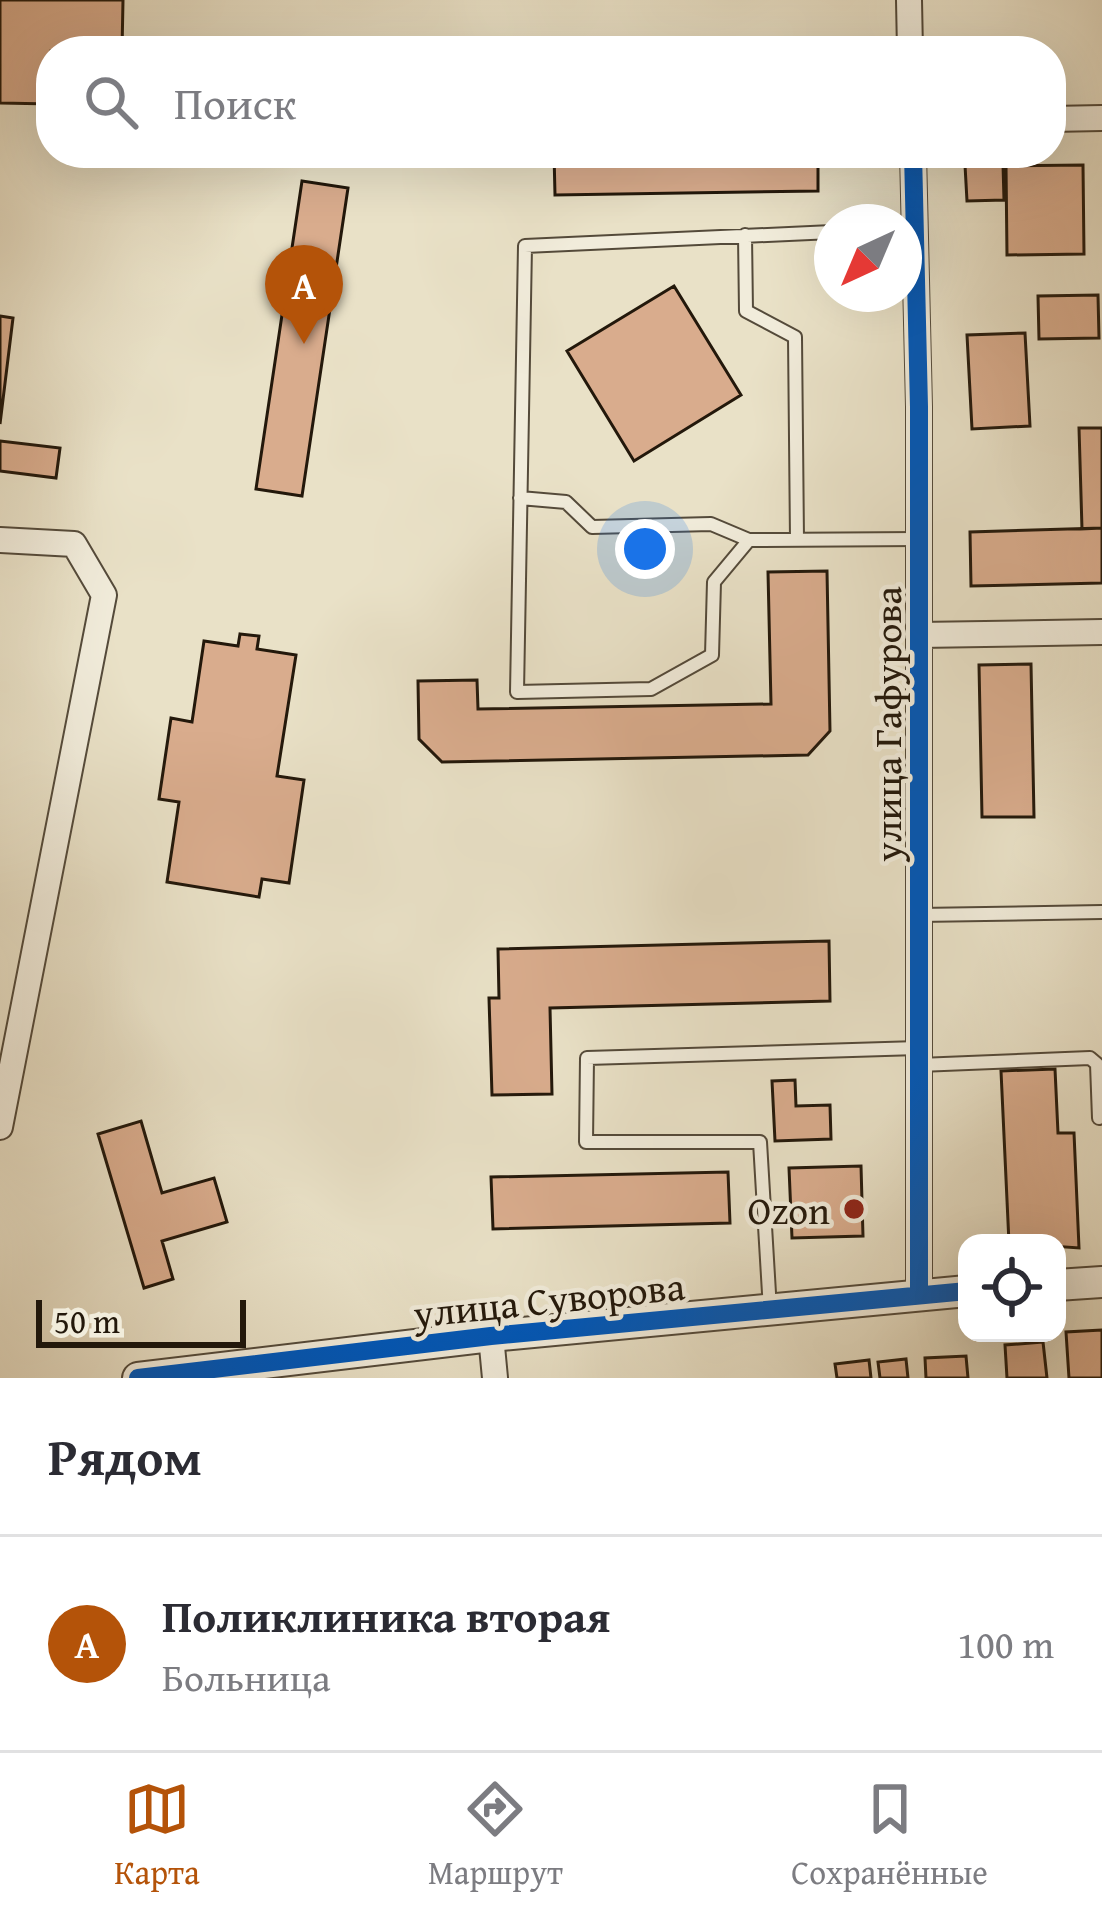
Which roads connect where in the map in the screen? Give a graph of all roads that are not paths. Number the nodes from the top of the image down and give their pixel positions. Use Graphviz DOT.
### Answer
graph roads {
  1 [pos="909,0"];
  2 [pos="910,36"];
  3 [pos="1102,118"];
  4 [pos="1066,119"];
  5 [pos="912,168"];
  6 [pos="910,204"];
  7 [pos="814,233"];
  8 [pos="745,236"];
  9 [pos="912,312"];
  10 [pos="520,498"];
  11 [pos="0,539"];
  12 [pos="919,539"];
  13 [pos="748,540"];
  14 [pos="796,540"];
  15 [pos="1102,632"];
  16 [pos="919,634"];
  17 [pos="1102,912"];
  18 [pos="919,915"];
  19 [pos="919,1057"];
  20 [pos="1099,1118"];
  21 [pos="0,1127"];
  22 [pos="1102,1282"];
  23 [pos="1066,1284"];
  24 [pos="958,1292"];
  25 [pos="920,1294"];
  26 [pos="770,1310"];
  27 [pos="491,1336"];
  28 [pos="138,1378"];
  29 [pos="494,1378"];
  1 -- 2 [label="street"];
  3 -- 4 [label="street"];
  5 -- 6 [label="street, улица Гафурова"];
  7 -- 8 [label="lane"];
  8 -- 10 [label="lane"];
  8 -- 14 [label="lane"];
  9 -- 12 [label="street, улица Гафурова"];
  10 -- 13 [label="lane"];
  10 -- 13 [label="lane"];
  11 -- 21 [label="street"];
  12 -- 14 [label="lane"];
  12 -- 16 [label="street, улица Гафурова"];
  13 -- 14 [label="lane"];
  15 -- 16 [label="street"];
  16 -- 18 [label="street, улица Гафурова"];
  17 -- 18 [label="lane"];
  18 -- 19 [label="street, улица Гафурова"];
  19 -- 20 [label="lane"];
  19 -- 25 [label="street, улица Гафурова"];
  19 -- 26 [label="lane"];
  22 -- 23 [label="street"];
  24 -- 25 [label="street, улица Суворова"];
  25 -- 26 [label="street, улица Суворова"];
  26 -- 27 [label="street, улица Суворова"];
  27 -- 28 [label="street, улица Суворова"];
  27 -- 29 [label="street"];
}
